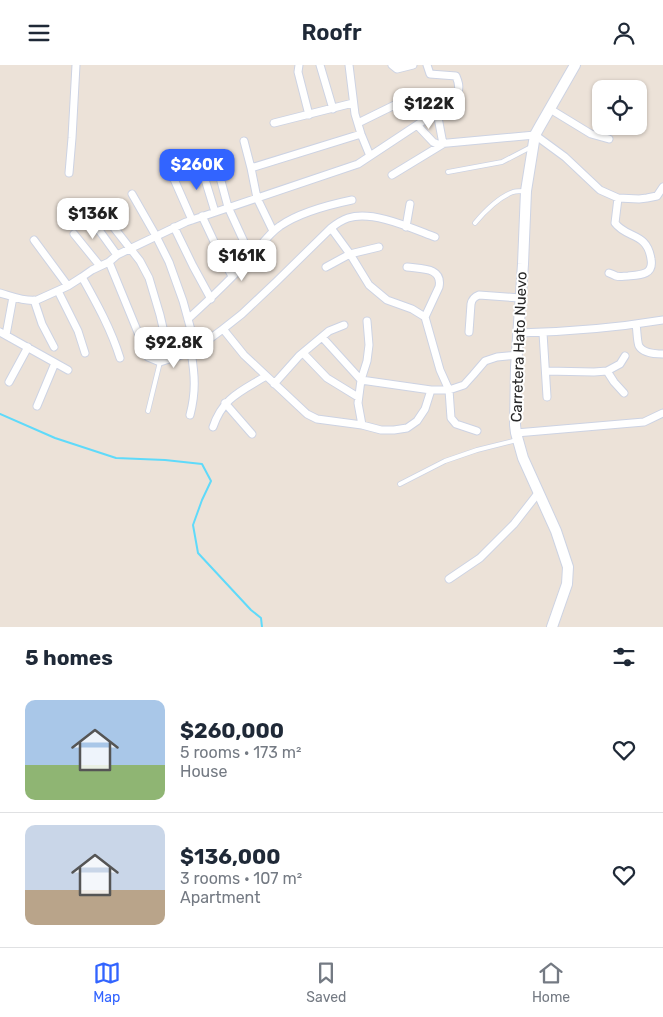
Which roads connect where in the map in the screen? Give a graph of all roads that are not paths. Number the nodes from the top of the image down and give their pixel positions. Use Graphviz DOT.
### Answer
graph roads {
  1 [pos="76,65"];
  2 [pos="299,65"];
  3 [pos="320,65"];
  4 [pos="348,65"];
  5 [pos="392,65"];
  6 [pos="412,65"];
  7 [pos="427,65"];
  8 [pos="576,65"];
  9 [pos="413,96"];
  10 [pos="353,103"];
  11 [pos="333,109"];
  12 [pos="550,109"];
  13 [pos="437,111"];
  14 [pos="309,115"];
  15 [pos="274,123"];
  16 [pos="358,123"];
  17 [pos="417,125"];
  18 [pos="361,134"];
  19 [pos="536,135"];
  20 [pos="609,139"];
  21 [pos="244,141"];
  22 [pos="444,144"];
  23 [pos="533,146"];
  24 [pos="214,155"];
  25 [pos="370,156"];
  26 [pos="200,163"];
  27 [pos="252,168"];
  28 [pos="170,170"];
  29 [pos="448,172"];
  30 [pos="69,173"];
  31 [pos="392,175"];
  32 [pos="663,187"];
  33 [pos="526,191"];
  34 [pos="132,194"];
  35 [pos="257,198"];
  36 [pos="618,198"];
  37 [pos="352,200"];
  38 [pos="410,204"];
  39 [pos="98,206"];
  40 [pos="228,207"];
  41 [pos="86,212"];
  42 [pos="215,212"];
  43 [pos="202,216"];
  44 [pos="192,220"];
  45 [pos="475,223"];
  46 [pos="174,227"];
  47 [pos="406,227"];
  48 [pos="331,228"];
  49 [pos="273,231"];
  50 [pos="74,234"];
  51 [pos="156,236"];
  52 [pos="435,237"];
  53 [pos="34,240"];
  54 [pos="380,247"];
  55 [pos="130,249"];
  56 [pos="350,253"];
  57 [pos="117,255"];
  58 [pos="251,257"];
  59 [pos="109,261"];
  60 [pos="100,266"];
  61 [pos="326,267"];
  62 [pos="407,267"];
  63 [pos="610,273"];
  64 [pos="232,276"];
  65 [pos="82,277"];
  66 [pos="68,286"];
  67 [pos="58,291"];
  68 [pos="0,293"];
  69 [pos="13,297"];
  70 [pos="520,298"];
  71 [pos="211,299"];
  72 [pos="34,300"];
  73 [pos="425,317"];
  74 [pos="188,319"];
  75 [pos="663,320"];
  76 [pos="367,321"];
  77 [pos="636,324"];
  78 [pos="344,325"];
  79 [pos="223,329"];
  80 [pos="469,332"];
  81 [pos="518,333"];
  82 [pos="543,333"];
  83 [pos="3,334"];
  84 [pos="322,337"];
  85 [pos="200,346"];
  86 [pos="28,347"];
  87 [pos="54,347"];
  88 [pos="191,352"];
  89 [pos="85,353"];
  90 [pos="303,353"];
  91 [pos="516,355"];
  92 [pos="663,355"];
  93 [pos="625,356"];
  94 [pos="120,358"];
  95 [pos="170,358"];
  96 [pos="160,362"];
  97 [pos="55,363"];
  98 [pos="68,370"];
  99 [pos="546,371"];
  100 [pos="607,371"];
  101 [pos="266,376"];
  102 [pos="361,380"];
  103 [pos="9,382"];
  104 [pos="274,384"];
  105 [pos="431,390"];
  106 [pos="449,390"];
  107 [pos="624,393"];
  108 [pos="358,397"];
  109 [pos="547,397"];
  110 [pos="225,403"];
  111 [pos="37,406"];
  112 [pos="148,411"];
  113 [pos="663,413"];
  114 [pos="190,415"];
  115 [pos="362,425"];
  116 [pos="213,427"];
  117 [pos="477,431"];
  118 [pos="252,434"];
  119 [pos="517,436"];
  120 [pos="400,484"];
  121 [pos="539,492"];
  122 [pos="449,579"];
  123 [pos="552,627"];
  1 -- 30 [label="street"];
  2 -- 14 [label="street"];
  3 -- 11 [label="street"];
  4 -- 10 [label="street"];
  5 -- 6 [label="street"];
  7 -- 13 [label="street"];
  8 -- 12 [label="main road, Carretera Hato Nuevo"];
  9 -- 16 [label="street"];
  10 -- 11 [label="street"];
  10 -- 16 [label="street"];
  11 -- 14 [label="street"];
  12 -- 19 [label="main road, Carretera Hato Nuevo"];
  12 -- 20 [label="street"];
  13 -- 17 [label="street"];
  13 -- 22 [label="street"];
  14 -- 15 [label="street"];
  16 -- 18 [label="street"];
  17 -- 22 [label="street"];
  17 -- 25 [label="street"];
  18 -- 25 [label="street"];
  18 -- 27 [label="street"];
  19 -- 22 [label="street"];
  19 -- 23 [label="main road, Carretera Hato Nuevo"];
  19 -- 36 [label="street"];
  21 -- 27 [label="street"];
  22 -- 31 [label="street"];
  23 -- 29 [label="lane"];
  23 -- 33 [label="main road, Carretera Hato Nuevo"];
  24 -- 40 [label="street"];
  25 -- 35 [label="street"];
  26 -- 42 [label="street"];
  27 -- 35 [label="street"];
  28 -- 44 [label="street"];
  32 -- 36 [label="street"];
  33 -- 45 [label="lane"];
  33 -- 70 [label="main road, Carretera Hato Nuevo"];
  34 -- 51 [label="street"];
  35 -- 40 [label="street"];
  35 -- 49 [label="street"];
  36 -- 63 [label="street"];
  37 -- 49 [label="street"];
  38 -- 47 [label="street"];
  39 -- 55 [label="street"];
  40 -- 42 [label="street"];
  40 -- 58 [label="street"];
  41 -- 57 [label="street"];
  42 -- 43 [label="street"];
  43 -- 44 [label="street"];
  43 -- 64 [label="street"];
  44 -- 46 [label="street"];
  46 -- 51 [label="street"];
  46 -- 71 [label="street"];
  47 -- 48 [label="street"];
  47 -- 52 [label="street"];
  48 -- 56 [label="street"];
  48 -- 79 [label="street"];
  49 -- 58 [label="street"];
  50 -- 60 [label="street"];
  51 -- 55 [label="street"];
  51 -- 74 [label="street"];
  53 -- 66 [label="street"];
  54 -- 56 [label="street"];
  55 -- 57 [label="street"];
  55 -- 95 [label="street"];
  56 -- 61 [label="street"];
  56 -- 73 [label="street"];
  57 -- 59 [label="street"];
  58 -- 64 [label="street"];
  59 -- 60 [label="street"];
  59 -- 96 [label="street"];
  60 -- 65 [label="street"];
  62 -- 73 [label="street"];
  64 -- 71 [label="street"];
  65 -- 66 [label="street"];
  65 -- 94 [label="street"];
  66 -- 67 [label="street"];
  67 -- 72 [label="street"];
  67 -- 89 [label="street"];
  68 -- 69 [label="street"];
  69 -- 72 [label="street"];
  69 -- 83 [label="street"];
  70 -- 80 [label="street"];
  70 -- 81 [label="main road, Carretera Hato Nuevo"];
  71 -- 74 [label="street"];
  72 -- 87 [label="street"];
  73 -- 106 [label="street"];
  74 -- 85 [label="street"];
  75 -- 77 [label="street"];
  76 -- 102 [label="street"];
  77 -- 82 [label="street"];
  77 -- 92 [label="street"];
  78 -- 84 [label="street"];
  79 -- 85 [label="street"];
  79 -- 101 [label="street"];
  81 -- 82 [label="street"];
  81 -- 91 [label="main road, Carretera Hato Nuevo"];
  82 -- 99 [label="street"];
  83 -- 86 [label="street"];
  84 -- 90 [label="street"];
  84 -- 102 [label="street"];
  85 -- 88 [label="street"];
  86 -- 97 [label="street"];
  86 -- 103 [label="street"];
  88 -- 95 [label="street"];
  88 -- 114 [label="street"];
  90 -- 104 [label="street"];
  90 -- 108 [label="street"];
  91 -- 106 [label="street"];
  91 -- 119 [label="main road, Carretera Hato Nuevo"];
  93 -- 100 [label="street"];
  95 -- 96 [label="street"];
  96 -- 112 [label="lane"];
  97 -- 98 [label="street"];
  97 -- 111 [label="street"];
  99 -- 100 [label="street"];
  99 -- 109 [label="street"];
  100 -- 107 [label="street"];
  101 -- 104 [label="street"];
  101 -- 110 [label="street"];
  102 -- 105 [label="street"];
  102 -- 108 [label="street"];
  104 -- 115 [label="street"];
  105 -- 106 [label="street"];
  105 -- 115 [label="street"];
  106 -- 117 [label="street"];
  108 -- 115 [label="street"];
  110 -- 116 [label="street"];
  110 -- 118 [label="street"];
  113 -- 119 [label="street"];
  119 -- 120 [label="lane"];
  119 -- 121 [label="main road, Carretera Hato Nuevo"];
  121 -- 122 [label="street"];
  121 -- 123 [label="main road, Carretera Hato Nuevo"];
}
